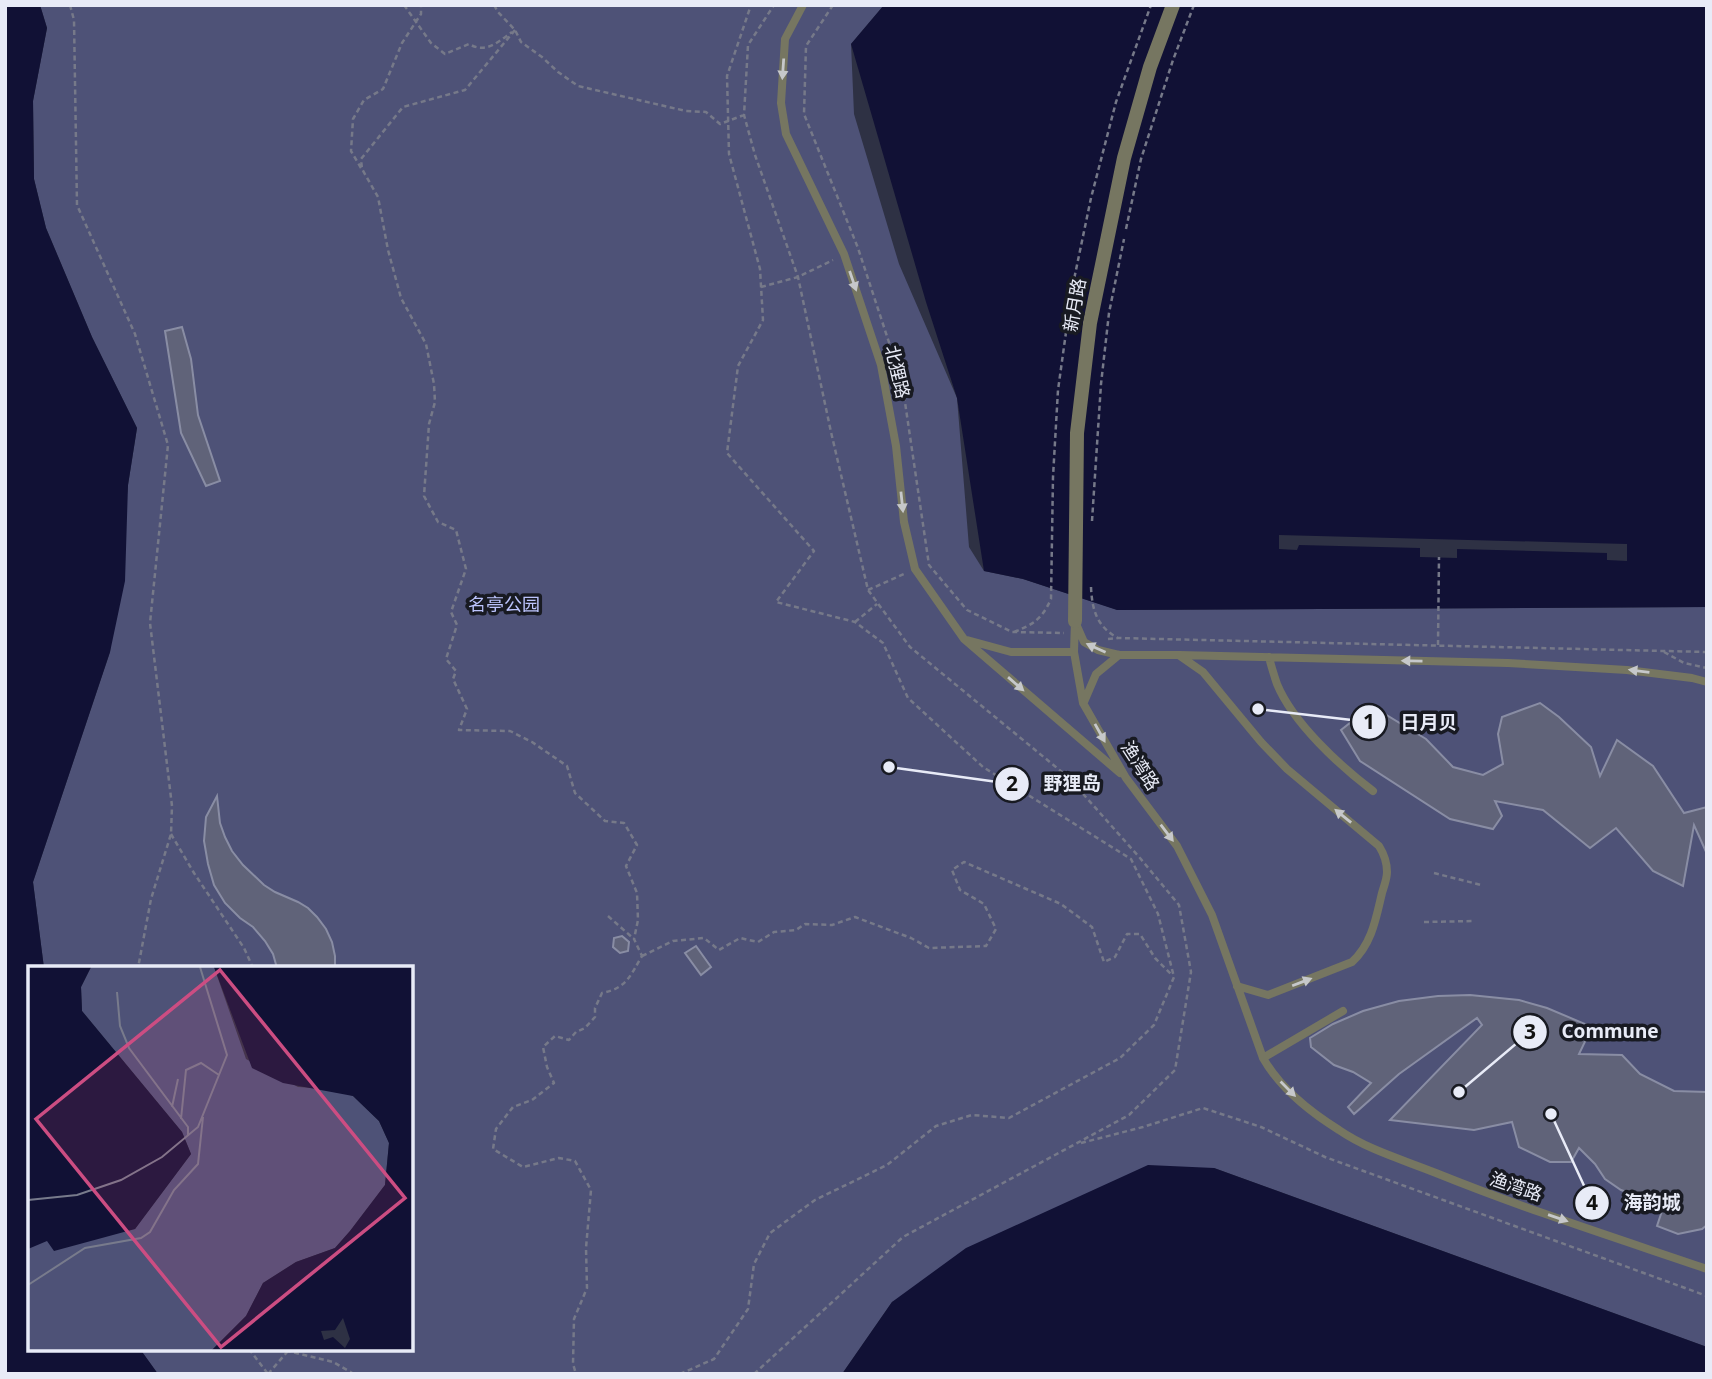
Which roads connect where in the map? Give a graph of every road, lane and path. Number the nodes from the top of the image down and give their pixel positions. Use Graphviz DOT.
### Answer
graph roads {
  1 [pos="71,5"];
  2 [pos="404,5"];
  3 [pos="421,5"];
  4 [pos="494,5"];
  5 [pos="751,5"];
  6 [pos="774,5"];
  7 [pos="803,5"];
  8 [pos="833,5"];
  9 [pos="1173,5"];
  10 [pos="1194,5"];
  11 [pos="515,30"];
  12 [pos="744,115"];
  13 [pos="362,169"];
  14 [pos="858,248"];
  15 [pos="844,254"];
  16 [pos="798,277"];
  17 [pos="761,286"];
  18 [pos="1092,524"];
  19 [pos="1439,557"];
  20 [pos="929,565"];
  21 [pos="915,569"];
  22 [pos="1091,583"];
  23 [pos="869,590"];
  24 [pos="878,603"];
  25 [pos="855,622"];
  26 [pos="1075,628"];
  27 [pos="1118,638"];
  28 [pos="964,639"];
  29 [pos="1084,642"];
  30 [pos="1438,646"];
  31 [pos="1662,651"];
  32 [pos="1074,652"];
  33 [pos="1707,652"];
  34 [pos="1119,655"];
  35 [pos="1180,655"];
  36 [pos="1269,657"];
  37 [pos="1707,668"];
  38 [pos="1707,682"];
  39 [pos="1083,703"];
  40 [pos="1126,778"];
  41 [pos="1373,790"];
  42 [pos="171,834"];
  43 [pos="1434,873"];
  44 [pos="1480,886"];
  45 [pos="608,916"];
  46 [pos="1475,921"];
  47 [pos="1424,922"];
  48 [pos="634,939"];
  49 [pos="642,956"];
  50 [pos="138,966"];
  51 [pos="252,966"];
  52 [pos="1174,977"];
  53 [pos="1237,986"];
  54 [pos="1343,1011"];
  55 [pos="1263,1058"];
  56 [pos="1074,1145"];
  57 [pos="1707,1269"];
  58 [pos="1707,1296"];
  59 [pos="251,1351"];
  60 [pos="286,1351"];
  61 [pos="291,1351"];
  62 [pos="268,1374"];
  63 [pos="354,1374"];
  64 [pos="576,1374"];
  65 [pos="680,1374"];
  66 [pos="754,1374"];
  1 -- 42 [label="path"];
  2 -- 11 [label="path"];
  3 -- 13 [label="path"];
  4 -- 11 [label="path"];
  5 -- 17 [label="path"];
  6 -- 12 [label="path"];
  7 -- 15 [label="lane, 北狸路, one-way"];
  8 -- 14 [label="path"];
  9 -- 26 [label="street, 新月路"];
  10 -- 18 [label="path"];
  11 -- 12 [label="path"];
  11 -- 13 [label="path"];
  12 -- 16 [label="path"];
  13 -- 48 [label="path"];
  14 -- 15 [label="path"];
  14 -- 20 [label="path"];
  15 -- 16 [label="path"];
  15 -- 21 [label="lane, 北狸路, one-way"];
  16 -- 17 [label="path"];
  16 -- 23 [label="path"];
  17 -- 25 [label="path"];
  19 -- 30 [label="path"];
  20 -- 21 [label="path"];
  20 -- 26 [label="path"];
  21 -- 23 [label="path"];
  21 -- 28 [label="lane, 北狸路"];
  22 -- 27 [label="path"];
  23 -- 24 [label="path"];
  24 -- 25 [label="path"];
  24 -- 56 [label="path"];
  25 -- 52 [label="path"];
  26 -- 29 [label="lane"];
  26 -- 32 [label="lane, 渔湾路"];
  27 -- 29 [label="path"];
  27 -- 30 [label="path"];
  28 -- 32 [label="lane"];
  28 -- 40 [label="lane, 北狸路, one-way"];
  34 -- 29 [label="lane, one-way"];
  30 -- 31 [label="path"];
  31 -- 33 [label="path"];
  31 -- 37 [label="path"];
  32 -- 39 [label="lane, 渔湾路"];
  34 -- 35 [label="lane"];
  34 -- 39 [label="lane"];
  35 -- 36 [label="lane"];
  53 -- 35 [label="lane, one-way"];
  38 -- 36 [label="lane, one-way"];
  36 -- 41 [label="lane"];
  39 -- 40 [label="lane, 渔湾路, one-way"];
  40 -- 53 [label="lane, 渔湾路, one-way"];
  42 -- 50 [label="path"];
  42 -- 51 [label="path"];
  43 -- 44 [label="path"];
  45 -- 48 [label="path"];
  46 -- 47 [label="path"];
  48 -- 49 [label="path"];
  49 -- 52 [label="path"];
  49 -- 64 [label="path"];
  52 -- 65 [label="path"];
  53 -- 55 [label="lane, 渔湾路"];
  54 -- 55 [label="lane"];
  55 -- 57 [label="lane, 渔湾路, one-way"];
  56 -- 58 [label="path"];
  56 -- 66 [label="path"];
  59 -- 62 [label="path"];
  60 -- 62 [label="path"];
  61 -- 63 [label="path"];
}
